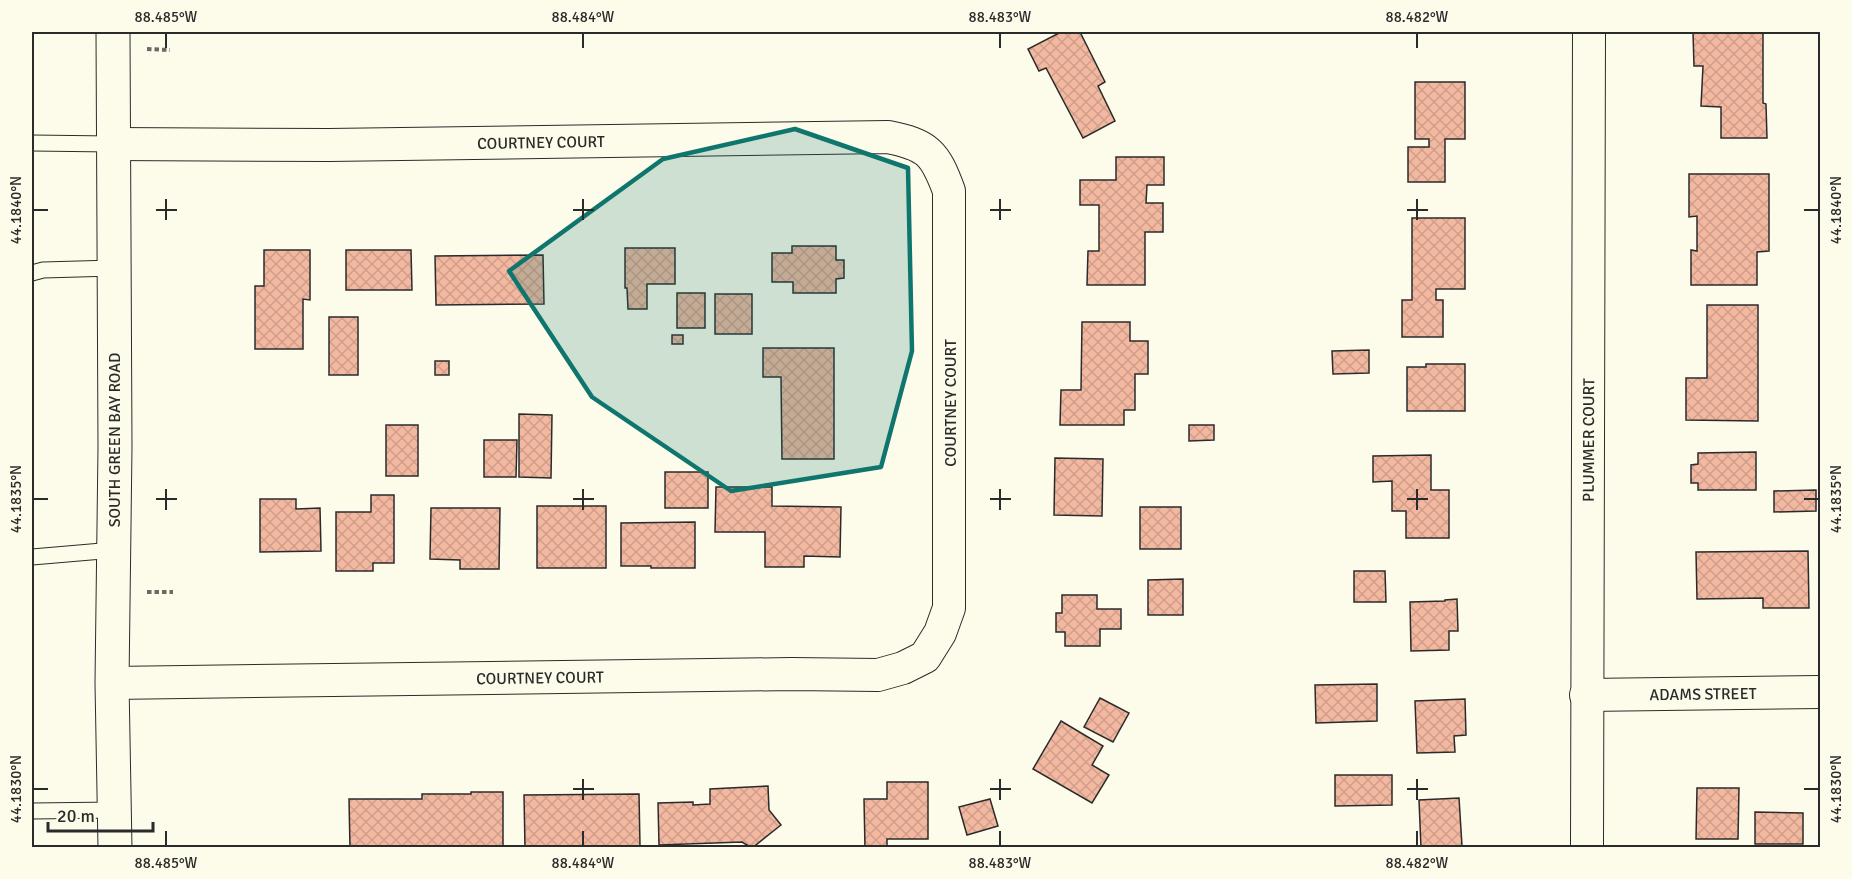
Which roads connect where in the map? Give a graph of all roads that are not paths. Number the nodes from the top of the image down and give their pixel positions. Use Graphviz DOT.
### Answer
graph roads {
  1 [pos="113,32"];
  2 [pos="1589,32"];
  3 [pos="32,143"];
  4 [pos="112,144"];
  5 [pos="114,268"];
  6 [pos="32,273"];
  7 [pos="114,550"];
  8 [pos="32,557"];
  9 [pos="112,683"];
  10 [pos="1821,692"];
  11 [pos="1586,695"];
  12 [pos="115,810"];
  13 [pos="32,811"];
  14 [pos="115,848"];
  15 [pos="1587,848"];
  1 -- 4 [label="main road, SOUTH GREEN BAY ROAD"];
  2 -- 11 [label="street, PLUMMER COURT"];
  3 -- 4 [label="lane"];
  4 -- 5 [label="main road, SOUTH GREEN BAY ROAD"];
  4 -- 9 [label="street, COURTNEY COURT"];
  5 -- 6 [label="lane"];
  5 -- 7 [label="main road, SOUTH GREEN BAY ROAD"];
  7 -- 8 [label="lane"];
  7 -- 9 [label="main road, SOUTH GREEN BAY ROAD"];
  9 -- 12 [label="main road, SOUTH GREEN BAY ROAD"];
  10 -- 11 [label="street, ADAMS STREET"];
  11 -- 15 [label="street, PLUMMER COURT"];
  12 -- 13 [label="lane"];
  12 -- 14 [label="main road, SOUTH GREEN BAY ROAD"];
}
